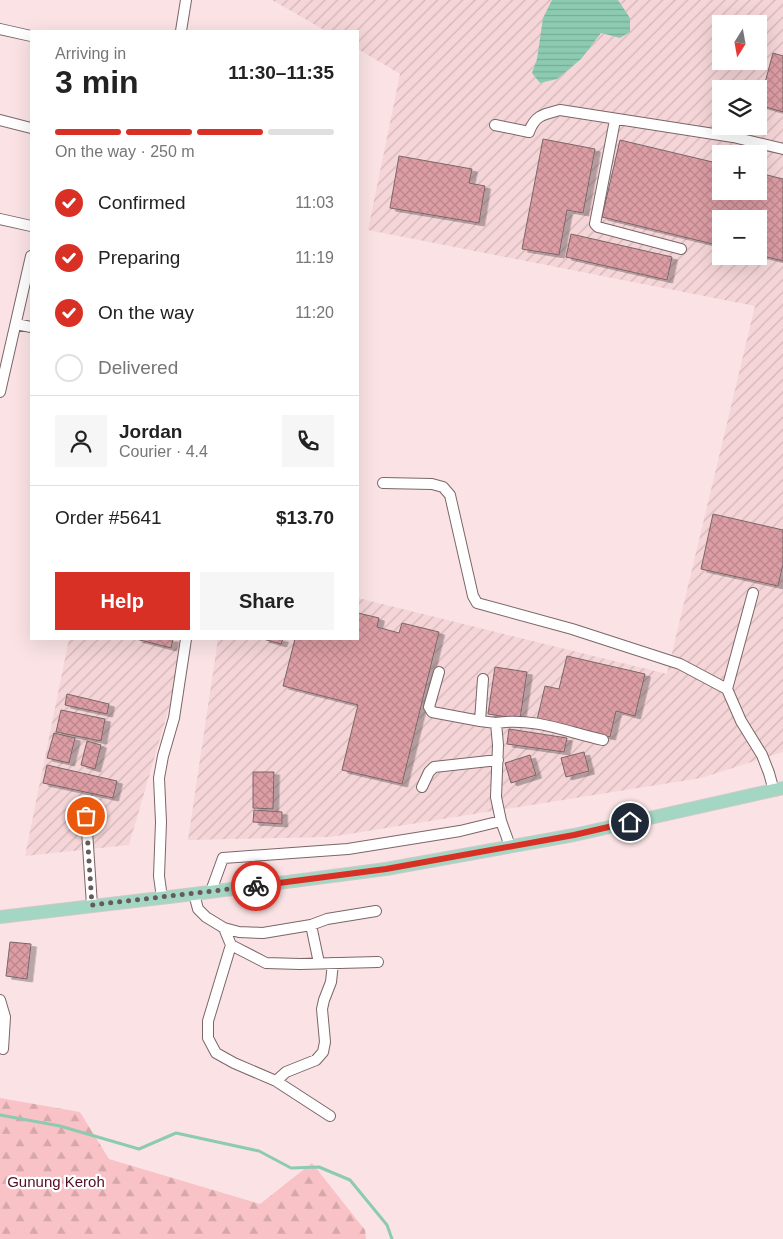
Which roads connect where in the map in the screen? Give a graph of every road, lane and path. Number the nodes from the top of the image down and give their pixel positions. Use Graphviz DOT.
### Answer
graph roads {
  1 [pos="186,0"];
  2 [pos="0,28"];
  3 [pos="181,30"];
  4 [pos="30,36"];
  5 [pos="0,120"];
  6 [pos="615,120"];
  7 [pos="495,125"];
  8 [pos="30,128"];
  9 [pos="783,149"];
  10 [pos="0,219"];
  11 [pos="30,226"];
  12 [pos="681,249"];
  13 [pos="30,261"];
  14 [pos="16,324"];
  15 [pos="30,328"];
  16 [pos="0,392"];
  17 [pos="384,483"];
  18 [pos="753,593"];
  19 [pos="186,640"];
  20 [pos="439,672"];
  21 [pos="483,679"];
  22 [pos="726,689"];
  23 [pos="480,721"];
  24 [pos="496,723"];
  25 [pos="603,740"];
  26 [pos="498,760"];
  27 [pos="422,787"];
  28 [pos="779,790"];
  29 [pos="86,816"];
  30 [pos="501,821"];
  31 [pos="510,846"];
  32 [pos="211,891"];
  33 [pos="194,894"];
  34 [pos="162,898"];
  35 [pos="92,905"];
  36 [pos="376,911"];
  37 [pos="0,917"];
  38 [pos="311,925"];
  39 [pos="224,928"];
  40 [pos="231,945"];
  41 [pos="378,962"];
  42 [pos="318,963"];
  43 [pos="333,963"];
  44 [pos="0,1000"];
  45 [pos="3,1049"];
  46 [pos="276,1081"];
  47 [pos="330,1116"];
  1 -- 3 [label="street"];
  2 -- 4 [label="street"];
  5 -- 8 [label="street"];
  6 -- 7 [label="street"];
  6 -- 9 [label="street"];
  6 -- 12 [label="street"];
  10 -- 11 [label="street"];
  13 -- 14 [label="street"];
  14 -- 15 [label="street"];
  14 -- 16 [label="street"];
  17 -- 22 [label="street"];
  18 -- 22 [label="street"];
  19 -- 34 [label="street"];
  20 -- 23 [label="street"];
  21 -- 23 [label="street"];
  22 -- 28 [label="street"];
  23 -- 24 [label="street"];
  24 -- 25 [label="street"];
  24 -- 26 [label="street"];
  26 -- 27 [label="street"];
  26 -- 30 [label="street"];
  28 -- 31 [label="main road"];
  29 -- 35 [label="street"];
  30 -- 31 [label="street"];
  30 -- 32 [label="street"];
  31 -- 32 [label="main road"];
  32 -- 33 [label="main road"];
  33 -- 34 [label="main road"];
  33 -- 39 [label="street"];
  34 -- 35 [label="main road"];
  35 -- 37 [label="main road"];
  36 -- 38 [label="street"];
  38 -- 39 [label="street"];
  38 -- 42 [label="street"];
  39 -- 40 [label="street"];
  40 -- 42 [label="street"];
  40 -- 46 [label="street"];
  41 -- 43 [label="street"];
  42 -- 43 [label="street"];
  43 -- 46 [label="street"];
  44 -- 45 [label="street"];
  46 -- 47 [label="street"];
}
